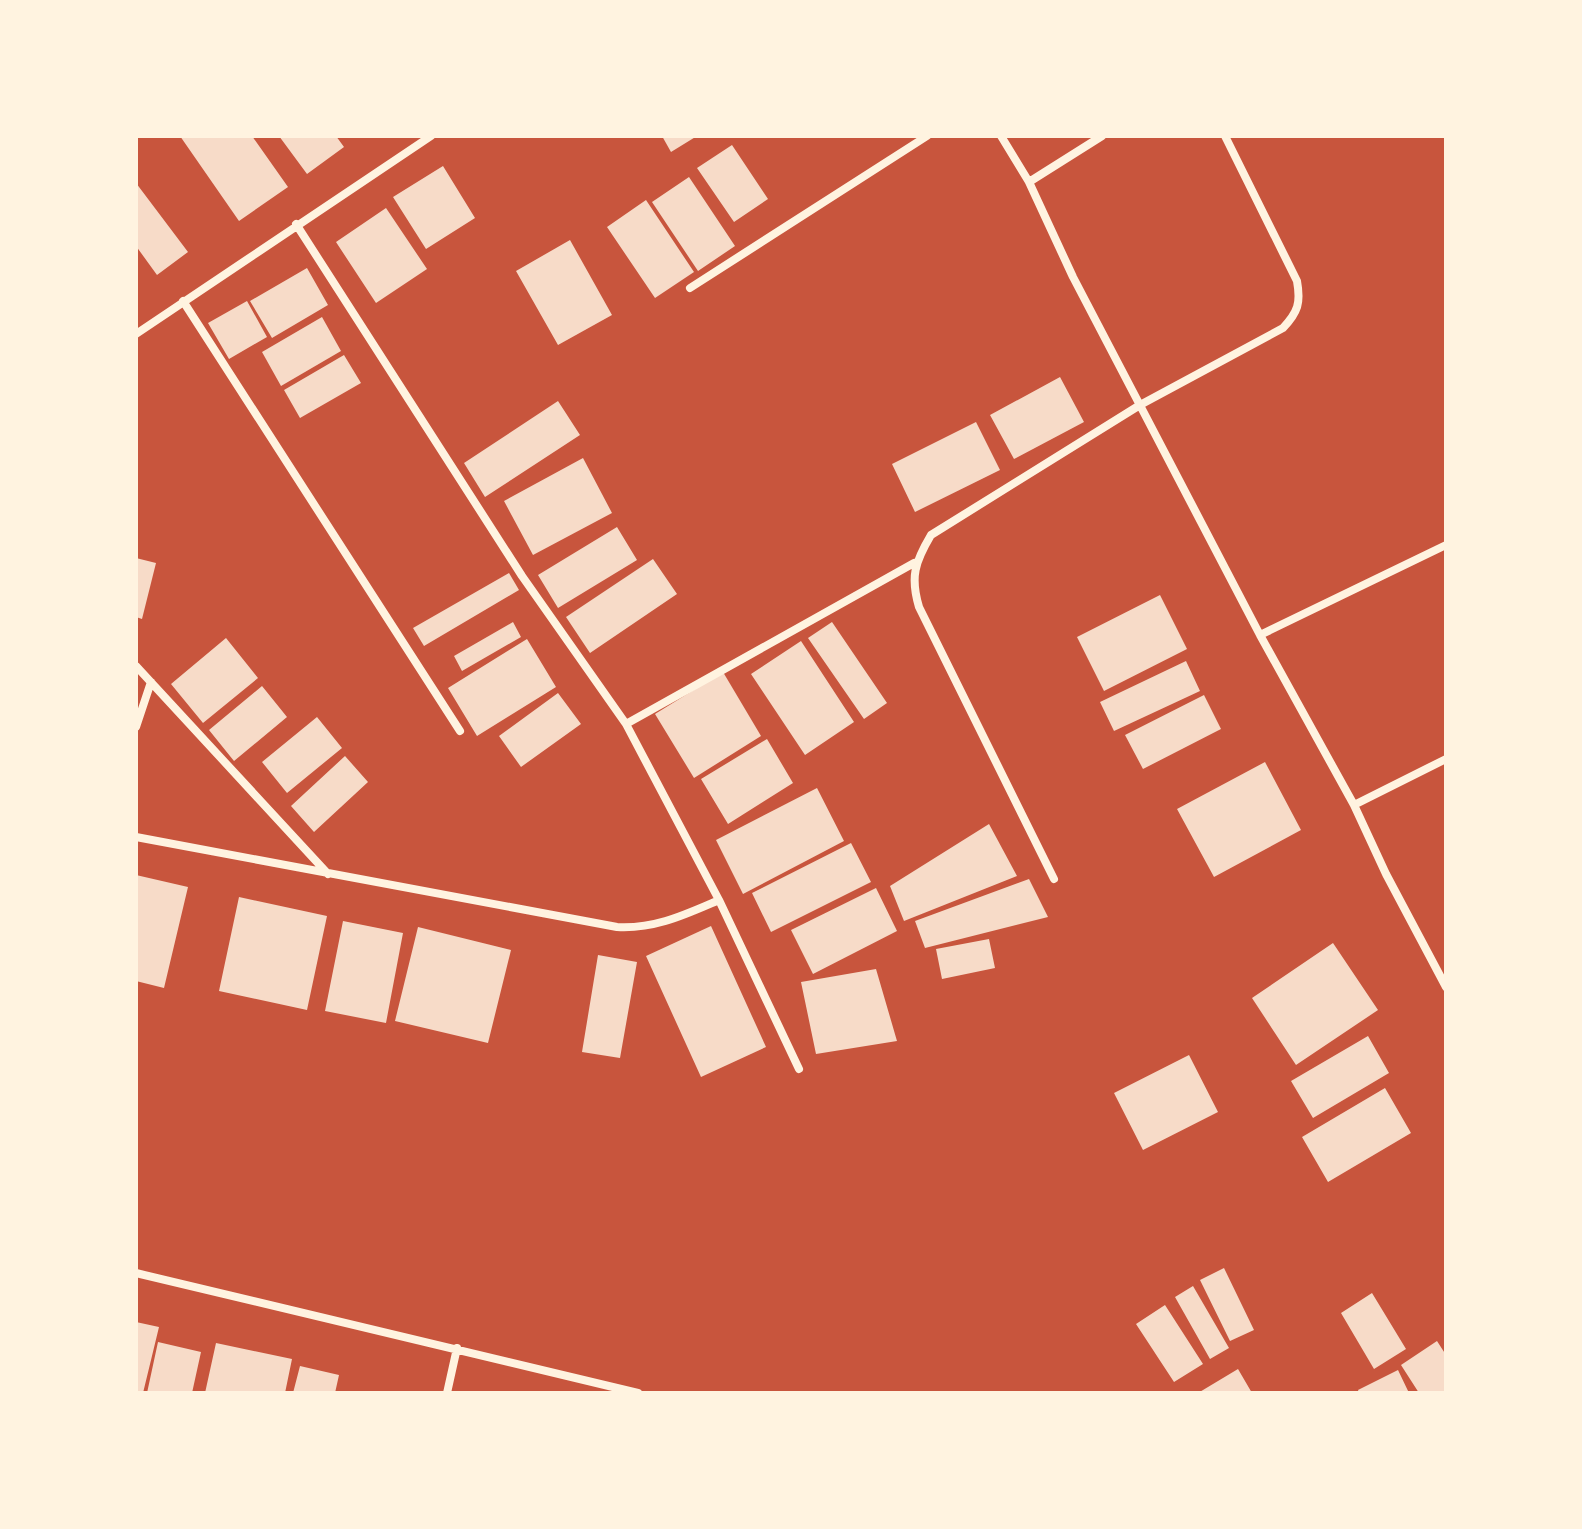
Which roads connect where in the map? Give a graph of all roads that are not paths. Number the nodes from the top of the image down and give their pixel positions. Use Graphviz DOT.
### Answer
graph roads {
  1 [pos="431,136"];
  2 [pos="927,136"];
  3 [pos="1001,136"];
  4 [pos="1102,136"];
  5 [pos="1225,136"];
  6 [pos="1029,182"];
  7 [pos="296,224"];
  8 [pos="690,288"];
  9 [pos="183,301"];
  10 [pos="136,334"];
  11 [pos="1140,405"];
  12 [pos="1446,545"];
  13 [pos="914,563"];
  14 [pos="1260,635"];
  15 [pos="136,666"];
  16 [pos="151,682"];
  17 [pos="626,724"];
  18 [pos="136,727"];
  19 [pos="460,731"];
  20 [pos="1446,759"];
  21 [pos="1354,805"];
  22 [pos="136,837"];
  23 [pos="328,875"];
  24 [pos="1054,879"];
  25 [pos="719,900"];
  26 [pos="1442,972"];
  27 [pos="1446,987"];
  28 [pos="799,1069"];
  29 [pos="136,1273"];
  30 [pos="457,1348"];
  31 [pos="447,1393"];
  32 [pos="635,1393"];
  1 -- 7 [label="street"];
  2 -- 8 [label="street"];
  3 -- 6 [label="street"];
  4 -- 6 [label="street"];
  5 -- 11 [label="street"];
  6 -- 11 [label="street"];
  7 -- 9 [label="street"];
  7 -- 17 [label="street"];
  9 -- 10 [label="street"];
  9 -- 19 [label="street"];
  11 -- 13 [label="street"];
  11 -- 14 [label="street"];
  12 -- 14 [label="street"];
  13 -- 17 [label="street"];
  13 -- 24 [label="street"];
  14 -- 21 [label="street"];
  15 -- 16 [label="street"];
  16 -- 18 [label="street"];
  16 -- 23 [label="street"];
  17 -- 25 [label="street"];
  20 -- 21 [label="street"];
  21 -- 26 [label="street"];
  22 -- 23 [label="street"];
  23 -- 25 [label="street"];
  25 -- 28 [label="street"];
  26 -- 27 [label="street"];
  29 -- 30 [label="street"];
  30 -- 31 [label="street"];
  30 -- 32 [label="street"];
}
